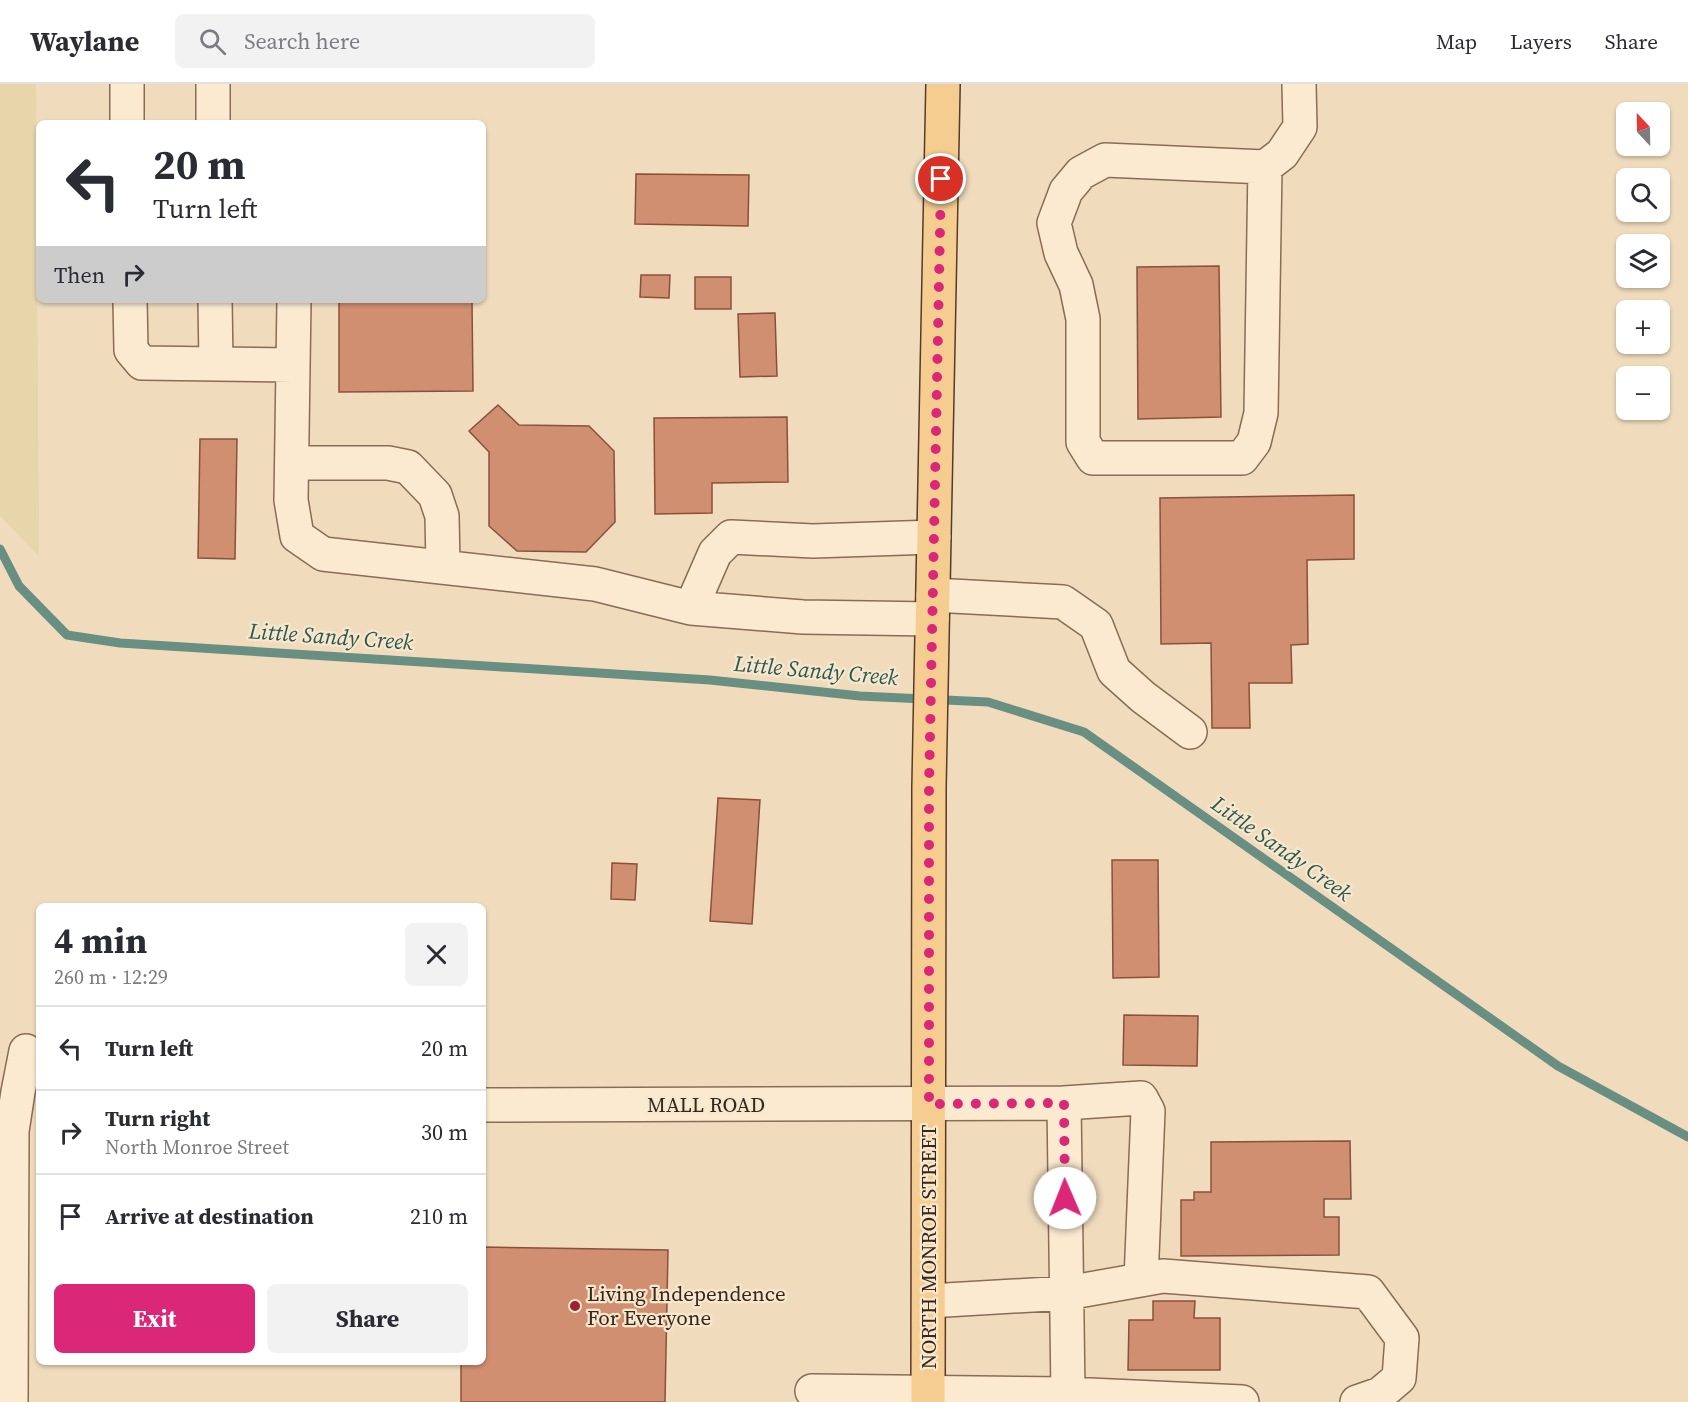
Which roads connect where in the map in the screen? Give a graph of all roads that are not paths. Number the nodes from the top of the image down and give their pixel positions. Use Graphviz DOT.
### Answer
graph roads {
  1 [pos="127,84"];
  2 [pos="213,84"];
  3 [pos="943,84"];
  4 [pos="1299,84"];
  5 [pos="127,120"];
  6 [pos="213,120"];
  7 [pos="1265,167"];
  8 [pos="130,303"];
  9 [pos="215,303"];
  10 [pos="294,303"];
  11 [pos="216,364"];
  12 [pos="293,365"];
  13 [pos="292,463"];
  14 [pos="934,537"];
  15 [pos="443,566"];
  16 [pos="933,607"];
  17 [pos="691,608"];
  18 [pos="1190,732"];
  19 [pos="22,1050"];
  20 [pos="1064,1103"];
  21 [pos="929,1104"];
  22 [pos="486,1105"];
  23 [pos="6,1149"];
  24 [pos="1141,1280"];
  25 [pos="1066,1293"];
  26 [pos="929,1301"];
  27 [pos="812,1391"];
  28 [pos="1068,1394"];
  29 [pos="928,1397"];
  30 [pos="11,1402"];
  31 [pos="1242,1402"];
  32 [pos="1357,1402"];
  1 -- 5 [label="street"];
  2 -- 6 [label="street"];
  3 -- 14 [label="main road, NORTH MONROE STREET"];
  4 -- 7 [label="street"];
  7 -- 7 [label="street"];
  8 -- 11 [label="street"];
  9 -- 11 [label="street"];
  10 -- 12 [label="street"];
  11 -- 12 [label="street"];
  12 -- 13 [label="street"];
  13 -- 15 [label="street"];
  13 -- 15 [label="street"];
  14 -- 16 [label="main road, NORTH MONROE STREET"];
  14 -- 17 [label="street"];
  15 -- 17 [label="street"];
  16 -- 17 [label="street"];
  16 -- 18 [label="street"];
  16 -- 21 [label="main road, NORTH MONROE STREET"];
  19 -- 23 [label="street"];
  20 -- 21 [label="street, MALL ROAD"];
  20 -- 24 [label="street, MALL ROAD"];
  20 -- 25 [label="street"];
  21 -- 22 [label="street, MALL ROAD"];
  21 -- 26 [label="main road, NORTH MONROE STREET"];
  23 -- 30 [label="street"];
  24 -- 25 [label="street"];
  24 -- 32 [label="street"];
  25 -- 26 [label="street"];
  25 -- 28 [label="street"];
  26 -- 29 [label="main road, NORTH MONROE STREET"];
  27 -- 29 [label="street"];
  28 -- 29 [label="street"];
  28 -- 31 [label="street"];
}
